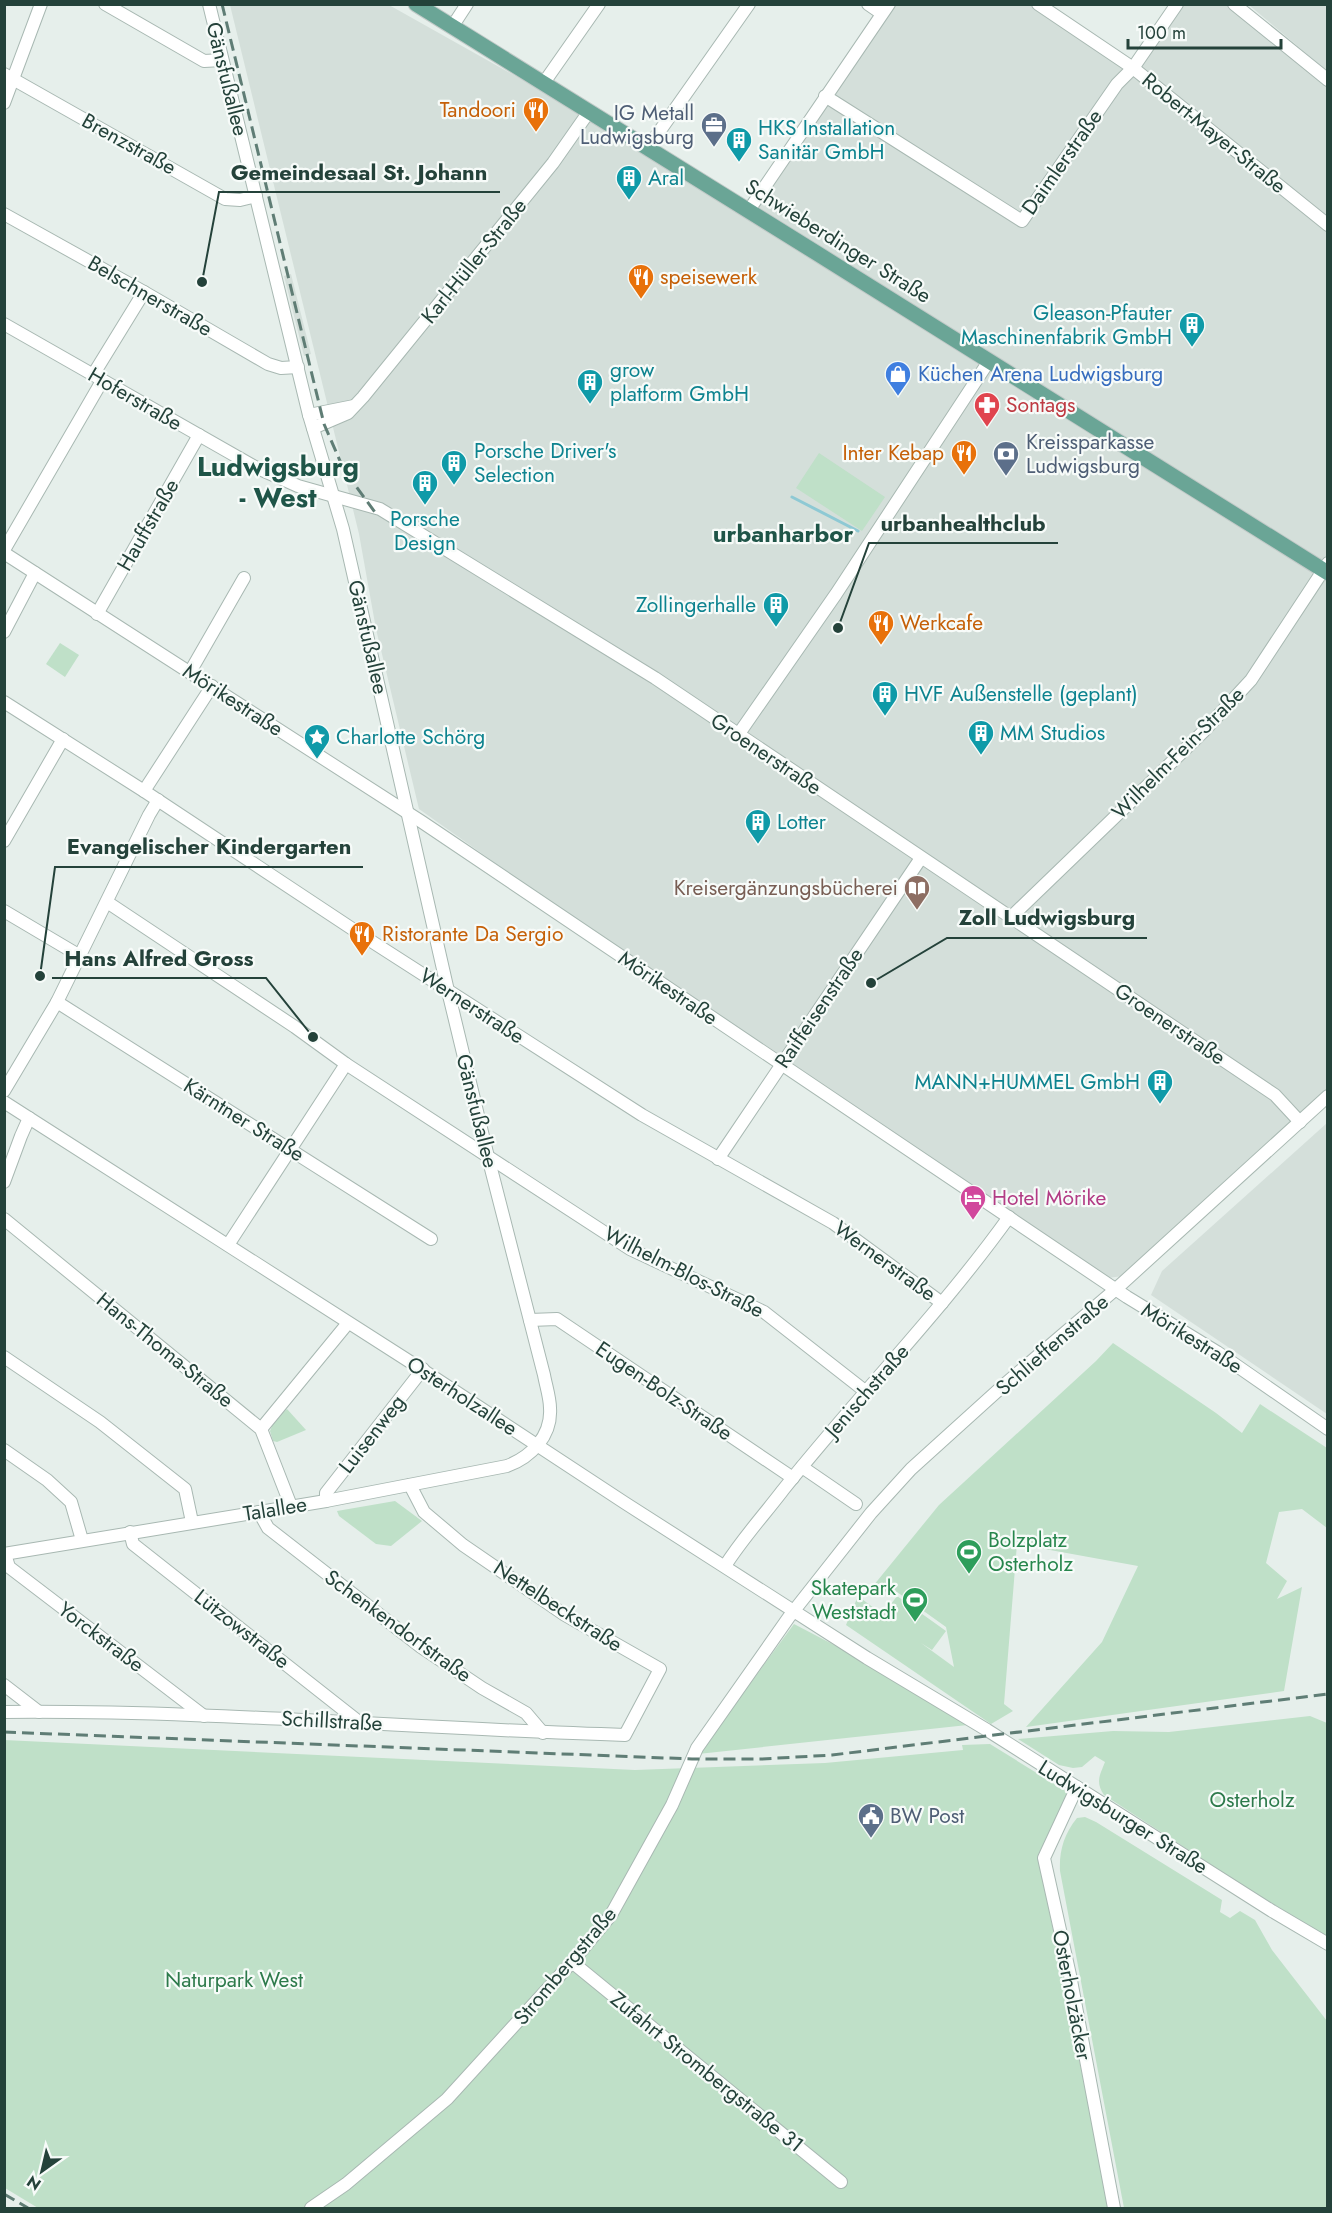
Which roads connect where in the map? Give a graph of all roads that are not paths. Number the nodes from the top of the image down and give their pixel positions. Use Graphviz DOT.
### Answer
graph roads {
  1 [pos="41,4"];
  2 [pos="105,4"];
  3 [pos="209,4"];
  4 [pos="416,4"];
  5 [pos="467,4"];
  6 [pos="599,4"];
  7 [pos="749,4"];
  8 [pos="867,4"];
  9 [pos="1038,4"];
  10 [pos="1177,4"];
  11 [pos="1234,4"];
  12 [pos="885,9"];
  13 [pos="452,27"];
  14 [pos="222,60"];
  15 [pos="1133,68"];
  16 [pos="9,77"];
  17 [pos="1328,80"];
  18 [pos="543,84"];
  19 [pos="825,96"];
  20 [pos="4,103"];
  21 [pos="588,113"];
  22 [pos="647,149"];
  23 [pos="256,196"];
  24 [pos="749,210"];
  25 [pos="4,214"];
  26 [pos="1328,225"];
  27 [pos="144,292"];
  28 [pos="4,324"];
  29 [pos="989,361"];
  30 [pos="298,367"];
  31 [pos="98,378"];
  32 [pos="311,421"];
  33 [pos="199,435"];
  34 [pos="334,496"];
  35 [pos="4,552"];
  36 [pos="1326,569"];
  37 [pos="35,573"];
  38 [pos="244,578"];
  39 [pos="97,614"];
  40 [pos="4,632"];
  41 [pos="190,672"];
  42 [pos="212,686"];
  43 [pos="4,702"];
  44 [pos="738,735"];
  45 [pos="63,739"];
  46 [pos="144,791"];
  47 [pos="158,801"];
  48 [pos="409,814"];
  49 [pos="4,841"];
  50 [pos="921,858"];
  51 [pos="107,902"];
  52 [pos="4,911"];
  53 [pos="1010,918"];
  54 [pos="80,956"];
  55 [pos="448,991"];
  56 [pos="57,1002"];
  57 [pos="346,1064"];
  58 [pos="780,1064"];
  59 [pos="4,1091"];
  60 [pos="1328,1096"];
  61 [pos="4,1102"];
  62 [pos="30,1118"];
  63 [pos="1300,1122"];
  64 [pos="291,1149"];
  65 [pos="488,1157"];
  66 [pos="718,1159"];
  67 [pos="4,1182"];
  68 [pos="1009,1216"];
  69 [pos="4,1219"];
  70 [pos="431,1239"];
  71 [pos="228,1245"];
  72 [pos="1116,1289"];
  73 [pos="942,1303"];
  74 [pos="530,1320"];
  75 [pos="348,1323"];
  76 [pos="4,1357"];
  77 [pos="423,1369"];
  78 [pos="865,1390"];
  79 [pos="261,1429"];
  80 [pos="1328,1429"];
  81 [pos="538,1445"];
  82 [pos="4,1450"];
  83 [pos="802,1467"];
  84 [pos="793,1478"];
  85 [pos="410,1485"];
  86 [pos="326,1501"];
  87 [pos="856,1504"];
  88 [pos="291,1506"];
  89 [pos="260,1512"];
  90 [pos="192,1522"];
  91 [pos="130,1532"];
  92 [pos="82,1540"];
  93 [pos="5,1554"];
  94 [pos="725,1566"];
  95 [pos="794,1611"];
  96 [pos="4,1686"];
  97 [pos="919,1690"];
  98 [pos="39,1712"];
  99 [pos="4,1713"];
  100 [pos="204,1716"];
  101 [pos="359,1722"];
  102 [pos="543,1733"];
  103 [pos="625,1735"];
  104 [pos="1077,1787"];
  105 [pos="1328,1944"];
  106 [pos="572,1962"];
  107 [pos="841,2182"];
  108 [pos="311,2208"];
  109 [pos="1114,2208"];
  1 -- 16 [label="street"];
  2 -- 14 [label="street"];
  3 -- 14 [label="street, Gänsfußallee"];
  4 -- 13 [label="main road, Schwieberdinger Straße"];
  5 -- 13 [label="street"];
  6 -- 18 [label="street"];
  7 -- 22 [label="street"];
  8 -- 12 [label="street"];
  9 -- 15 [label="street, Robert-Mayer-Straße"];
  10 -- 15 [label="street, Daimlerstraße"];
  11 -- 17 [label="street"];
  12 -- 19 [label="street"];
  13 -- 18 [label="main road, Schwieberdinger Straße"];
  14 -- 23 [label="street, Gänsfußallee"];
  15 -- 19 [label="street, Daimlerstraße"];
  15 -- 26 [label="street, Robert-Mayer-Straße"];
  16 -- 20 [label="street"];
  16 -- 23 [label="street, Brenzstraße"];
  18 -- 21 [label="main road, Schwieberdinger Straße"];
  19 -- 24 [label="street"];
  21 -- 22 [label="main road, Schwieberdinger Straße"];
  21 -- 32 [label="street, Karl-Hüller-Straße"];
  22 -- 24 [label="main road, Schwieberdinger Straße"];
  23 -- 30 [label="street, Gänsfußallee"];
  24 -- 29 [label="main road, Schwieberdinger Straße"];
  25 -- 27 [label="street, Belschnerstraße"];
  27 -- 30 [label="street, Belschnerstraße"];
  27 -- 31 [label="street"];
  28 -- 31 [label="street, Hoferstraße"];
  29 -- 36 [label="main road, Schwieberdinger Straße"];
  29 -- 44 [label="street"];
  30 -- 32 [label="street, Gänsfußallee"];
  31 -- 33 [label="street, Hoferstraße"];
  31 -- 35 [label="street"];
  32 -- 34 [label="street, Gänsfußallee"];
  33 -- 34 [label="street, Hoferstraße"];
  33 -- 39 [label="street, Hauffstraße"];
  34 -- 44 [label="street, Groenerstraße"];
  34 -- 48 [label="street, Gänsfußallee"];
  35 -- 37 [label="street, Mörikestraße"];
  36 -- 53 [label="street, Wilhelm-Fein-Straße"];
  37 -- 39 [label="street, Mörikestraße"];
  37 -- 40 [label="street"];
  38 -- 41 [label="street"];
  39 -- 41 [label="street, Mörikestraße"];
  41 -- 42 [label="street, Mörikestraße"];
  42 -- 46 [label="street"];
  42 -- 48 [label="street, Mörikestraße"];
  43 -- 45 [label="street, Wernerstraße"];
  44 -- 50 [label="street, Groenerstraße"];
  45 -- 46 [label="street, Wernerstraße"];
  45 -- 49 [label="street"];
  46 -- 47 [label="street, Wernerstraße"];
  47 -- 51 [label="street"];
  47 -- 55 [label="street, Wernerstraße"];
  48 -- 55 [label="street, Gänsfußallee"];
  48 -- 58 [label="street, Mörikestraße"];
  50 -- 53 [label="street, Groenerstraße"];
  50 -- 58 [label="street, Raiffeisenstraße"];
  51 -- 54 [label="street"];
  51 -- 57 [label="street, Wilhelm-Blos-Straße"];
  52 -- 54 [label="street"];
  53 -- 63 [label="street, Groenerstraße"];
  54 -- 56 [label="street"];
  55 -- 65 [label="street, Gänsfußallee"];
  55 -- 66 [label="street, Wernerstraße"];
  56 -- 59 [label="street"];
  56 -- 64 [label="street, Kärntner Straße"];
  57 -- 64 [label="street"];
  57 -- 65 [label="street, Wilhelm-Blos-Straße"];
  58 -- 66 [label="street, Raiffeisenstraße"];
  58 -- 68 [label="street, Mörikestraße"];
  60 -- 63 [label="street, Schlieffenstraße"];
  61 -- 62 [label="street, Osterholzallee"];
  62 -- 67 [label="street"];
  62 -- 71 [label="street, Osterholzallee"];
  63 -- 72 [label="street, Schlieffenstraße"];
  64 -- 70 [label="street, Kärntner Straße"];
  64 -- 71 [label="street"];
  65 -- 74 [label="street, Gänsfußallee"];
  65 -- 78 [label="street, Wilhelm-Blos-Straße"];
  66 -- 73 [label="street, Wernerstraße"];
  68 -- 72 [label="street, Mörikestraße"];
  68 -- 73 [label="street, Jenischstraße"];
  69 -- 79 [label="street, Hans-Thoma-Straße"];
  71 -- 75 [label="street, Osterholzallee"];
  72 -- 80 [label="street, Mörikestraße"];
  72 -- 95 [label="street, Schlieffenstraße"];
  73 -- 78 [label="street, Jenischstraße"];
  74 -- 81 [label="street, Gänsfußallee"];
  74 -- 84 [label="street, Eugen-Bolz-Straße"];
  75 -- 77 [label="street, Osterholzallee"];
  75 -- 79 [label="street"];
  76 -- 90 [label="street"];
  77 -- 81 [label="street, Osterholzallee"];
  77 -- 86 [label="street, Luisenweg"];
  78 -- 83 [label="street, Jenischstraße"];
  79 -- 88 [label="street, Hans-Thoma-Straße"];
  81 -- 85 [label="street, Talallee"];
  81 -- 94 [label="street, Osterholzallee"];
  82 -- 92 [label="street"];
  83 -- 84 [label="street, Jenischstraße"];
  83 -- 87 [label="street"];
  84 -- 94 [label="street, Jenischstraße"];
  85 -- 86 [label="street, Talallee"];
  85 -- 103 [label="street, Nettelbeckstraße"];
  86 -- 88 [label="street, Talallee"];
  88 -- 89 [label="street, Talallee"];
  89 -- 90 [label="street, Talallee"];
  89 -- 102 [label="street, Schenkendorfstraße"];
  90 -- 91 [label="street, Talallee"];
  91 -- 92 [label="street, Talallee"];
  91 -- 101 [label="street, Lützowstraße"];
  92 -- 93 [label="street, Talallee"];
  93 -- 100 [label="street, Yorckstraße"];
  94 -- 95 [label="street, Osterholzallee"];
  95 -- 97 [label="street, Osterholzallee"];
  95 -- 106 [label="street, Strombergstraße"];
  96 -- 98 [label="street"];
  97 -- 104 [label="street, Ludwigsburger Straße"];
  98 -- 99 [label="street, Schillstraße"];
  98 -- 100 [label="street, Schillstraße"];
  100 -- 101 [label="street, Schillstraße"];
  101 -- 102 [label="street, Schillstraße"];
  102 -- 103 [label="street, Schillstraße"];
  104 -- 105 [label="street, Ludwigsburger Straße"];
  104 -- 109 [label="street, Osterholzäcker"];
  106 -- 107 [label="street, Zufahrt Strombergstraße 31"];
  106 -- 108 [label="street, Strombergstraße"];
}
